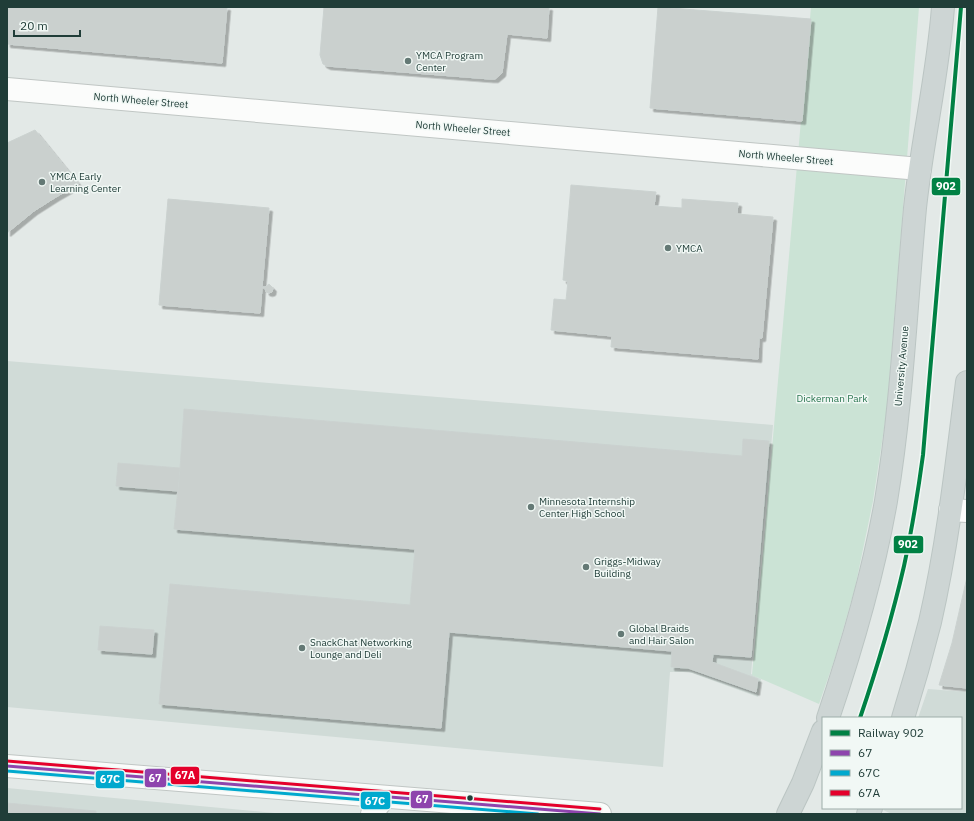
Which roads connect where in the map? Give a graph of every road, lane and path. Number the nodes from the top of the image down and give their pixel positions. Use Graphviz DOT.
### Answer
graph roads {
  1 [pos="943,7"];
  2 [pos="7,89"];
  3 [pos="920,169"];
  4 [pos="967,382"];
  5 [pos="958,511"];
  6 [pos="828,717"];
  7 [pos="903,717"];
  8 [pos="822,734"];
  9 [pos="7,766"];
  10 [pos="384,797"];
  11 [pos="372,814"];
  12 [pos="600,814"];
  13 [pos="788,814"];
  1 -- 3 [label="main road, University Avenue"];
  2 -- 3 [label="street, North Wheeler Street"];
  3 -- 6 [label="main road, University Avenue"];
  4 -- 5 [label="main road"];
  5 -- 7 [label="main road"];
  8 -- 13 [label="main road"];
  9 -- 10 [label="street"];
  10 -- 11 [label="street"];
  10 -- 12 [label="street"];
}
